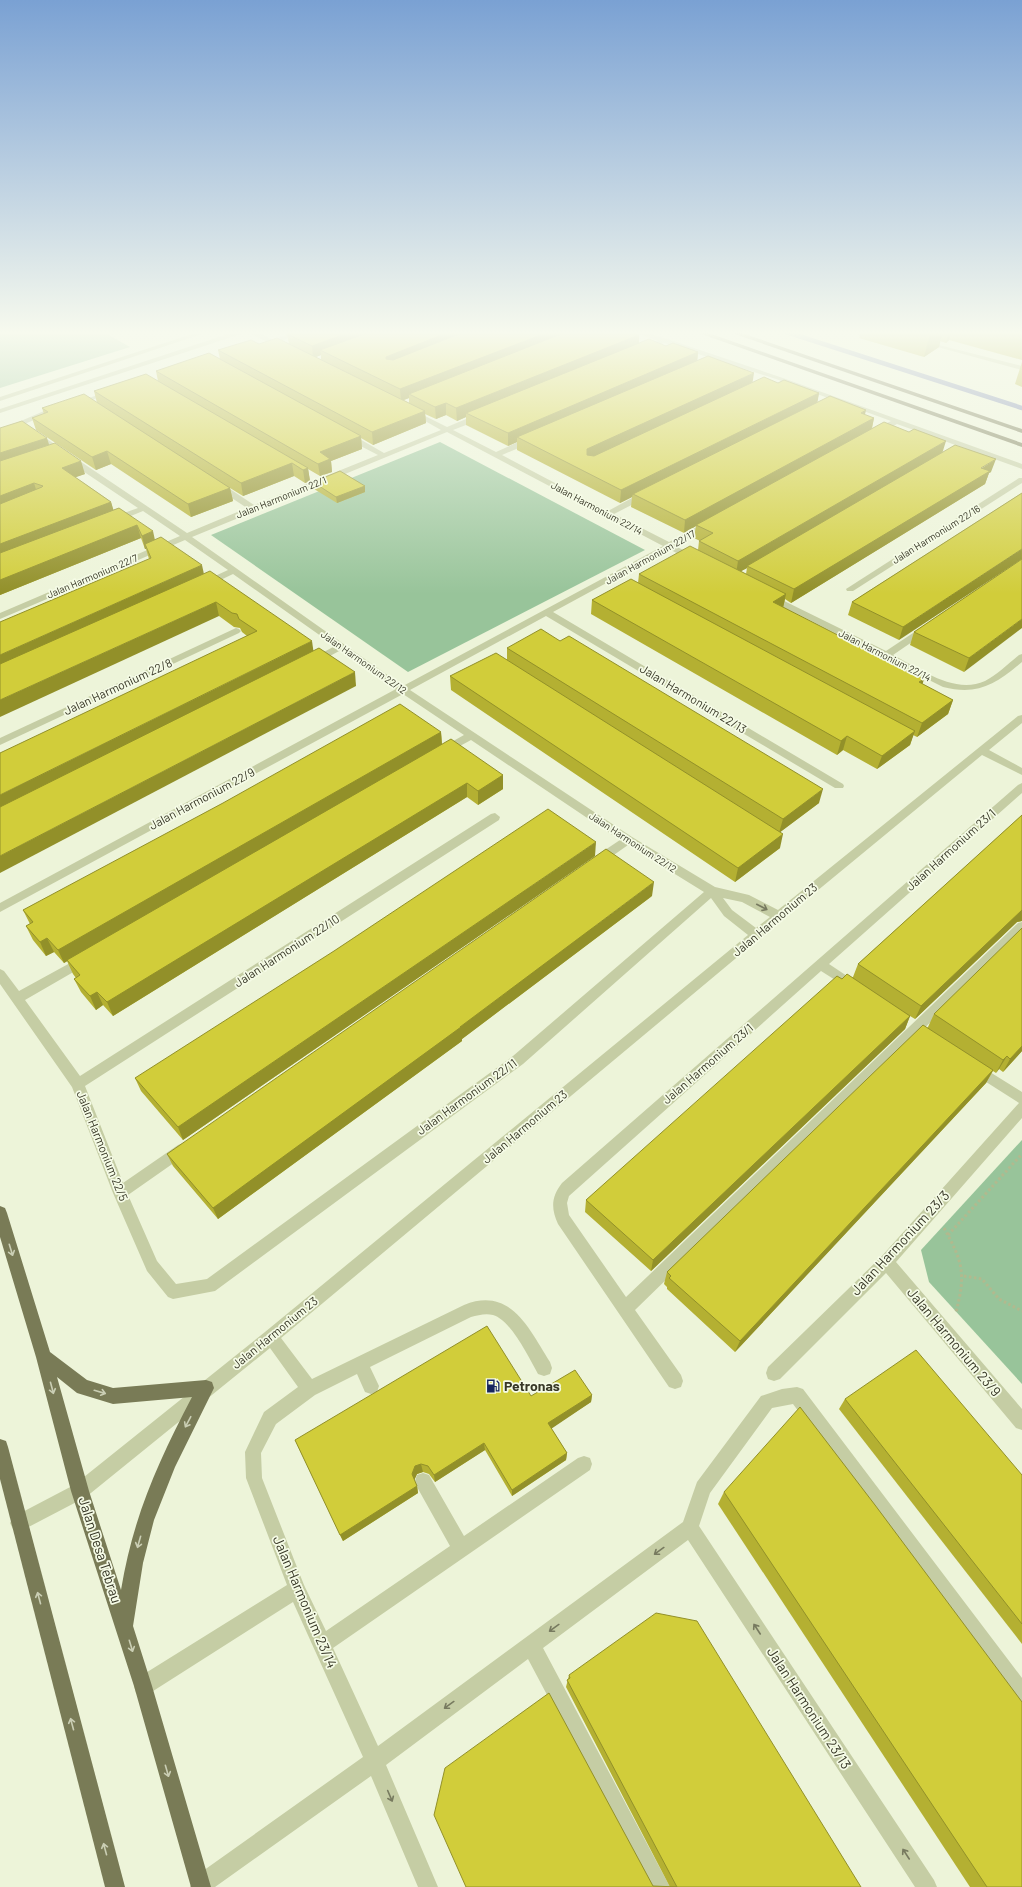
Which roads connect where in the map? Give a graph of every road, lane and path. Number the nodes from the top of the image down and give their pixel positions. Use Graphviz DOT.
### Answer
graph roads {
  1 [pos="33,418"];
  2 [pos="425,418"];
  3 [pos="474,418"];
  4 [pos="883,418"];
  5 [pos="945,418"];
  6 [pos="984,418"];
  7 [pos="895,422"];
  8 [pos="21,425"];
  9 [pos="447,429"];
  10 [pos="1022,431"];
  11 [pos="0,432"];
  12 [pos="341,432"];
  13 [pos="540,436"];
  14 [pos="868,437"];
  15 [pos="965,445"];
  16 [pos="1022,445"];
  17 [pos="951,453"];
  18 [pos="383,455"];
  19 [pos="496,455"];
  20 [pos="1022,467"];
  21 [pos="1022,480"];
  22 [pos="213,482"];
  23 [pos="650,492"];
  24 [pos="144,508"];
  25 [pos="253,508"];
  26 [pos="608,514"];
  27 [pos="717,519"];
  28 [pos="108,522"];
  29 [pos="185,536"];
  30 [pos="670,546"];
  31 [pos="702,563"];
  32 [pos="233,571"];
  33 [pos="198,588"];
  34 [pos="850,589"];
  35 [pos="763,593"];
  36 [pos="546,612"];
  37 [pos="0,616"];
  38 [pos="931,625"];
  39 [pos="236,631"];
  40 [pos="342,646"];
  41 [pos="478,649"];
  42 [pos="887,655"];
  43 [pos="491,657"];
  44 [pos="1022,657"];
  45 [pos="306,664"];
  46 [pos="403,690"];
  47 [pos="1022,718"];
  48 [pos="472,735"];
  49 [pos="0,742"];
  50 [pos="982,751"];
  51 [pos="430,759"];
  52 [pos="1022,772"];
  53 [pos="839,786"];
  54 [pos="1022,787"];
  55 [pos="495,817"];
  56 [pos="628,840"];
  57 [pos="588,867"];
  58 [pos="712,891"];
  59 [pos="0,908"];
  60 [pos="780,916"];
  61 [pos="1022,926"];
  62 [pos="757,935"];
  63 [pos="94,954"];
  64 [pos="821,965"];
  65 [pos="0,974"];
  66 [pos="866,994"];
  67 [pos="18,998"];
  68 [pos="904,1020"];
  69 [pos="916,1028"];
  70 [pos="930,1037"];
  71 [pos="969,1064"];
  72 [pos="78,1084"];
  73 [pos="1022,1099"];
  74 [pos="1022,1108"];
  75 [pos="192,1143"];
  76 [pos="1022,1154"];
  77 [pos="120,1193"];
  78 [pos="932,1210"];
  79 [pos="0,1213"];
  80 [pos="948,1235"];
  81 [pos="886,1262"];
  82 [pos="964,1276"];
  83 [pos="210,1286"];
  84 [pos="626,1308"];
  85 [pos="1022,1311"];
  86 [pos="944,1330"];
  87 [pos="271,1337"];
  88 [pos="44,1357"];
  89 [pos="360,1364"];
  90 [pos="544,1368"];
  91 [pos="774,1373"];
  92 [pos="676,1381"];
  93 [pos="371,1386"];
  94 [pos="206,1388"];
  95 [pos="309,1389"];
  96 [pos="1022,1422"];
  97 [pos="0,1447"];
  98 [pos="584,1464"];
  99 [pos="423,1481"];
  100 [pos="80,1491"];
  101 [pos="19,1523"];
  102 [pos="690,1528"];
  103 [pos="461,1549"];
  104 [pos="297,1589"];
  105 [pos="125,1626"];
  106 [pos="323,1644"];
  107 [pos="531,1645"];
  108 [pos="143,1686"];
  109 [pos="1022,1693"];
  110 [pos="374,1760"];
  111 [pos="200,1886"];
  112 [pos="115,1887"];
  113 [pos="428,1887"];
  114 [pos="660,1887"];
  115 [pos="927,1887"];
  1 -- 8 [label="street"];
  2 -- 9 [label="street, Jalan Harmonium 22/14"];
  3 -- 9 [label="street, Jalan Harmonium 22/1"];
  4 -- 7 [label="street"];
  5 -- 16 [label="main road"];
  6 -- 10 [label="main road"];
  7 -- 14 [label="street"];
  7 -- 15 [label="street"];
  8 -- 11 [label="street"];
  8 -- 24 [label="street, Jalan Harmonium 22/12"];
  9 -- 18 [label="street, Jalan Harmonium 22/1"];
  9 -- 19 [label="street, Jalan Harmonium 22/14"];
  12 -- 18 [label="street"];
  13 -- 19 [label="street"];
  15 -- 17 [label="street"];
  15 -- 20 [label="street"];
  18 -- 25 [label="street, Jalan Harmonium 22/1"];
  19 -- 26 [label="street, Jalan Harmonium 22/14"];
  21 -- 34 [label="street, Jalan Harmonium 22/16"];
  22 -- 25 [label="street"];
  23 -- 26 [label="street"];
  24 -- 28 [label="street"];
  24 -- 29 [label="street, Jalan Harmonium 22/12"];
  25 -- 29 [label="street, Jalan Harmonium 22/1"];
  26 -- 30 [label="street, Jalan Harmonium 22/14"];
  27 -- 30 [label="street, Jalan Harmonium 22/17"];
  29 -- 32 [label="street, Jalan Harmonium 22/12"];
  29 -- 37 [label="street, Jalan Harmonium 22/7"];
  30 -- 31 [label="street, Jalan Harmonium 22/14"];
  30 -- 36 [label="street, Jalan Harmonium 22/17"];
  32 -- 33 [label="street"];
  32 -- 40 [label="street, Jalan Harmonium 22/12"];
  35 -- 42 [label="street, Jalan Harmonium 22/14"];
  36 -- 41 [label="street, Jalan Harmonium 22/17"];
  36 -- 53 [label="street, Jalan Harmonium 22/13"];
  38 -- 42 [label="street"];
  39 -- 49 [label="street, Jalan Harmonium 22/8"];
  40 -- 45 [label="street"];
  40 -- 46 [label="street, Jalan Harmonium 22/12"];
  41 -- 43 [label="street"];
  41 -- 46 [label="street, Jalan Harmonium 22/17"];
  42 -- 44 [label="street, Jalan Harmonium 22/14"];
  46 -- 48 [label="street, Jalan Harmonium 22/12"];
  46 -- 59 [label="street, Jalan Harmonium 22/9"];
  47 -- 50 [label="street, Jalan Harmonium 23"];
  48 -- 51 [label="street"];
  48 -- 56 [label="street, Jalan Harmonium 22/12"];
  50 -- 52 [label="street"];
  50 -- 60 [label="street, Jalan Harmonium 23"];
  54 -- 64 [label="street, Jalan Harmonium 23/1"];
  55 -- 72 [label="street, Jalan Harmonium 22/10"];
  56 -- 57 [label="street"];
  56 -- 58 [label="street, Jalan Harmonium 22/12"];
  58 -- 60 [label="street, Jalan Harmonium 22/12, one-way"];
  58 -- 62 [label="street, Jalan Harmonium 22/12"];
  58 -- 83 [label="street, Jalan Harmonium 22/11"];
  60 -- 62 [label="street, Jalan Harmonium 23"];
  61 -- 69 [label="street"];
  62 -- 87 [label="street, Jalan Harmonium 23"];
  63 -- 67 [label="street"];
  64 -- 66 [label="street"];
  64 -- 84 [label="street, Jalan Harmonium 23/1"];
  65 -- 67 [label="street, Jalan Harmonium 22/5"];
  67 -- 72 [label="street, Jalan Harmonium 22/5"];
  68 -- 69 [label="street"];
  69 -- 70 [label="street"];
  69 -- 84 [label="street"];
  71 -- 73 [label="street"];
  72 -- 77 [label="street, Jalan Harmonium 22/5"];
  74 -- 78 [label="street, Jalan Harmonium 23/3"];
  75 -- 77 [label="street"];
  76 -- 80 [label="path"];
  77 -- 83 [label="street, Jalan Harmonium 22/5"];
  78 -- 80 [label="path"];
  78 -- 81 [label="street, Jalan Harmonium 23/3"];
  79 -- 88 [label="main road, Jalan Desa Tebrau, one-way"];
  80 -- 82 [label="path"];
  81 -- 86 [label="street, Jalan Harmonium 23/9"];
  81 -- 91 [label="street, Jalan Harmonium 23/3"];
  82 -- 85 [label="path"];
  82 -- 86 [label="path"];
  84 -- 92 [label="street, Jalan Harmonium 23/1"];
  86 -- 96 [label="street, Jalan Harmonium 23/9"];
  87 -- 94 [label="street, Jalan Harmonium 23"];
  87 -- 95 [label="street"];
  88 -- 94 [label="main road, one-way"];
  88 -- 100 [label="main road, Jalan Desa Tebrau, one-way"];
  89 -- 90 [label="street, Jalan Harmonium 23/14"];
  89 -- 93 [label="street"];
  89 -- 95 [label="street, Jalan Harmonium 23/14"];
  94 -- 100 [label="street, Jalan Harmonium 23"];
  94 -- 105 [label="main road, one-way"];
  95 -- 104 [label="street, Jalan Harmonium 23/14"];
  97 -- 101 [label="main road"];
  98 -- 103 [label="street"];
  99 -- 103 [label="street"];
  100 -- 101 [label="street, Jalan Harmonium 23"];
  100 -- 105 [label="main road, Jalan Desa Tebrau"];
  112 -- 101 [label="main road, one-way"];
  102 -- 107 [label="street, one-way"];
  102 -- 109 [label="street"];
  115 -- 102 [label="street, Jalan Harmonium 23/13, one-way"];
  103 -- 106 [label="street"];
  104 -- 106 [label="street, Jalan Harmonium 23/14"];
  104 -- 108 [label="street"];
  105 -- 108 [label="main road, Jalan Desa Tebrau, one-way"];
  106 -- 110 [label="street, Jalan Harmonium 23/14"];
  107 -- 110 [label="street, one-way"];
  107 -- 114 [label="street"];
  108 -- 111 [label="main road, Jalan Desa Tebrau, one-way"];
  110 -- 111 [label="street"];
  110 -- 113 [label="street, Jalan Harmonium 23/14, one-way"];
}
